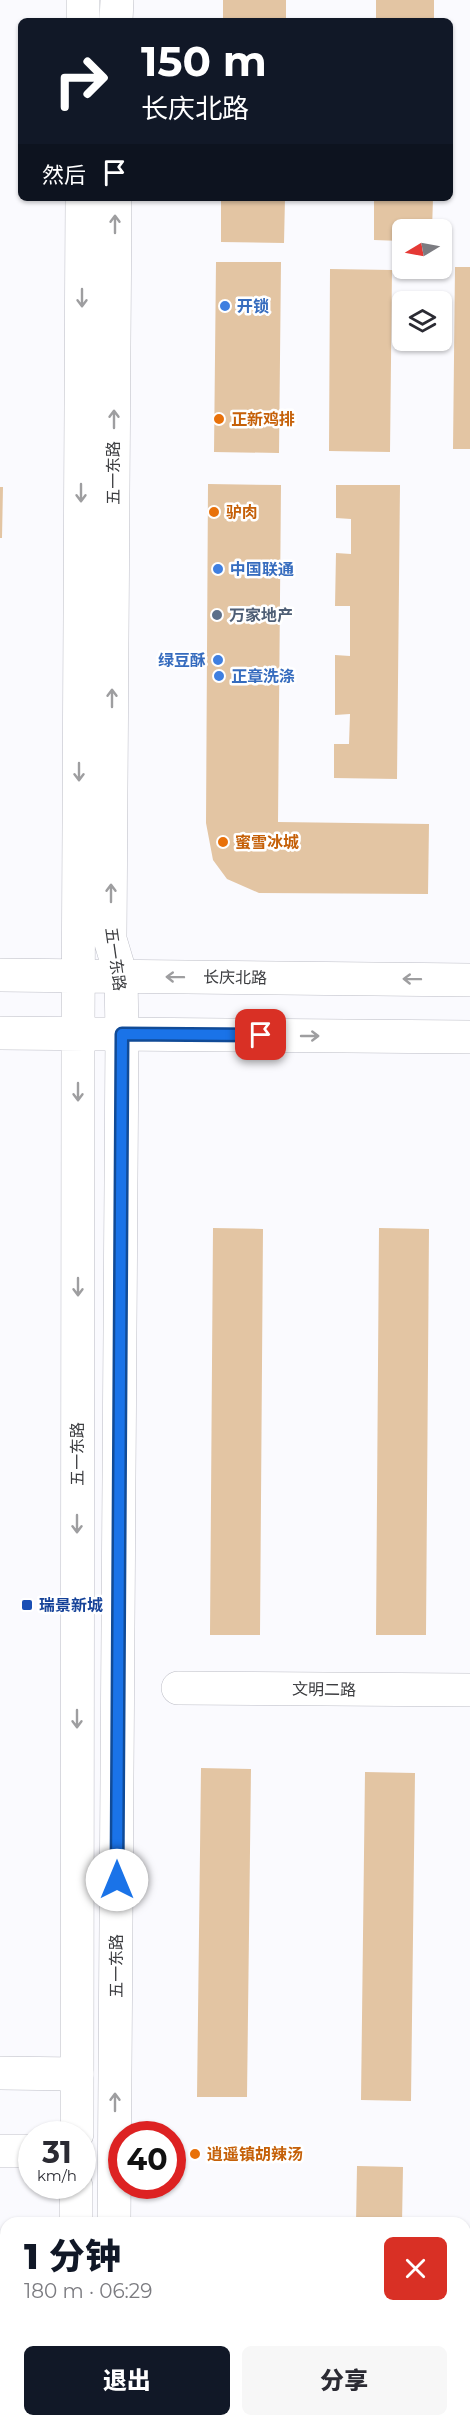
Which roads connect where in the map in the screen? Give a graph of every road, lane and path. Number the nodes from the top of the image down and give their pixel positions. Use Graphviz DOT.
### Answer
graph roads {
  1 [pos="83,0"];
  2 [pos="117,0"];
  3 [pos="83,18"];
  4 [pos="116,18"];
  5 [pos="82,201"];
  6 [pos="115,201"];
  7 [pos="0,975"];
  8 [pos="78,975"];
  9 [pos="121,976"];
  10 [pos="470,980"];
  11 [pos="0,1033"];
  12 [pos="78,1034"];
  13 [pos="122,1034"];
  14 [pos="470,1037"];
  15 [pos="178,1688"];
  16 [pos="470,1690"];
  17 [pos="0,2073"];
  18 [pos="77,2074"];
  19 [pos="77,2121"];
  20 [pos="0,2151"];
  21 [pos="18,2151"];
  22 [pos="76,2199"];
  23 [pos="76,2217"];
  24 [pos="114,2217"];
  1 -- 3 [label="street"];
  2 -- 4 [label="street"];
  5 -- 8 [label="street, 五一东路, one-way"];
  9 -- 6 [label="street, 五一东路, one-way"];
  7 -- 8 [label="street, 长庆北路"];
  8 -- 9 [label="street, 长庆北路"];
  8 -- 12 [label="street, 五一东路"];
  10 -- 9 [label="street, 长庆北路, one-way"];
  9 -- 13 [label="street, 五一东路"];
  11 -- 12 [label="street"];
  12 -- 13 [label="street"];
  12 -- 18 [label="street, 五一东路, one-way"];
  13 -- 14 [label="street, one-way"];
  24 -- 13 [label="street, 五一东路, one-way"];
  15 -- 16 [label="street, 文明二路"];
  17 -- 18 [label="street"];
  18 -- 19 [label="street, 五一东路"];
  20 -- 21 [label="street"];
  22 -- 23 [label="street"];
}
